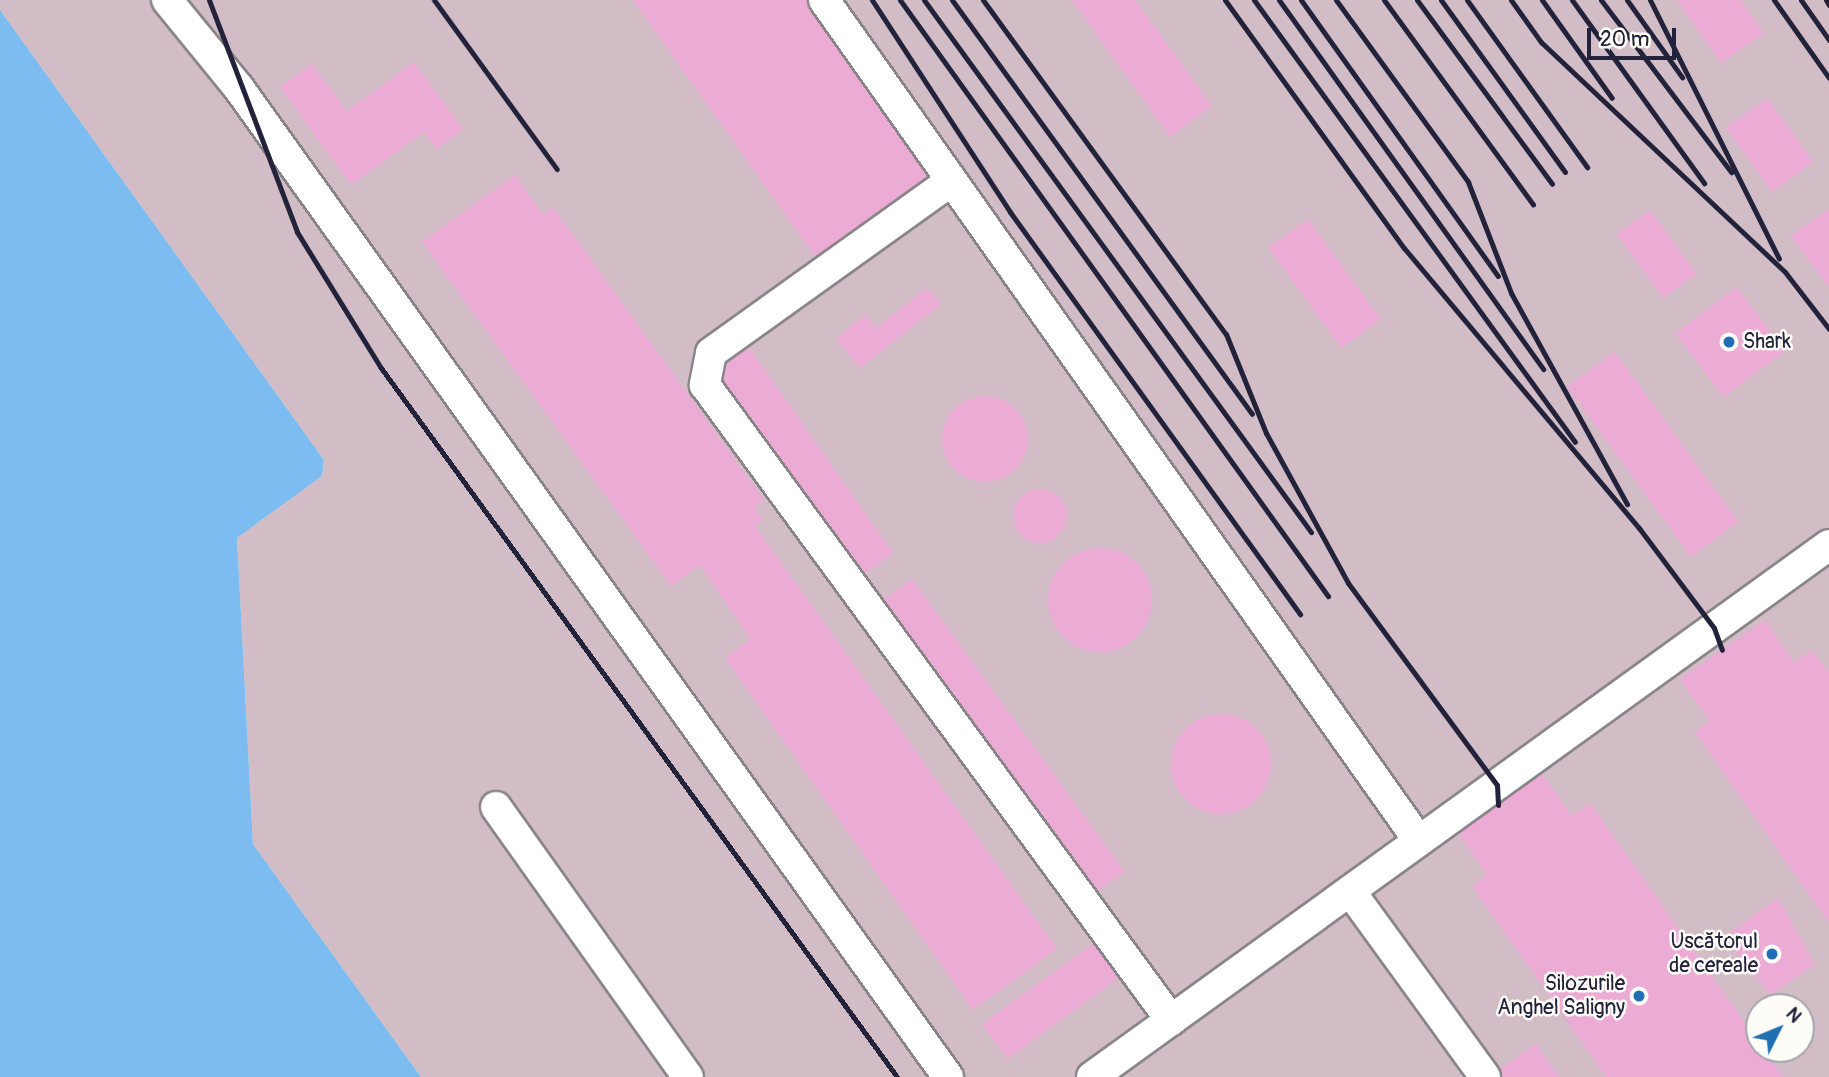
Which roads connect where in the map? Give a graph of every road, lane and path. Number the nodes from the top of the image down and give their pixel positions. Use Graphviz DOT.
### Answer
graph roads {
  1 [pos="167,0"];
  2 [pos="824,0"];
  3 [pos="951,181"];
  4 [pos="1829,545"];
  5 [pos="496,807"];
  6 [pos="1419,841"];
  7 [pos="1350,891"];
  8 [pos="1171,1020"];
  9 [pos="688,1077"];
  10 [pos="948,1077"];
  11 [pos="1091,1077"];
  12 [pos="1485,1077"];
  1 -- 10 [label="lane"];
  2 -- 3 [label="lane"];
  3 -- 6 [label="lane"];
  3 -- 8 [label="lane"];
  4 -- 6 [label="lane"];
  5 -- 9 [label="lane"];
  6 -- 7 [label="lane"];
  7 -- 8 [label="lane"];
  7 -- 12 [label="lane"];
  8 -- 11 [label="lane"];
}
